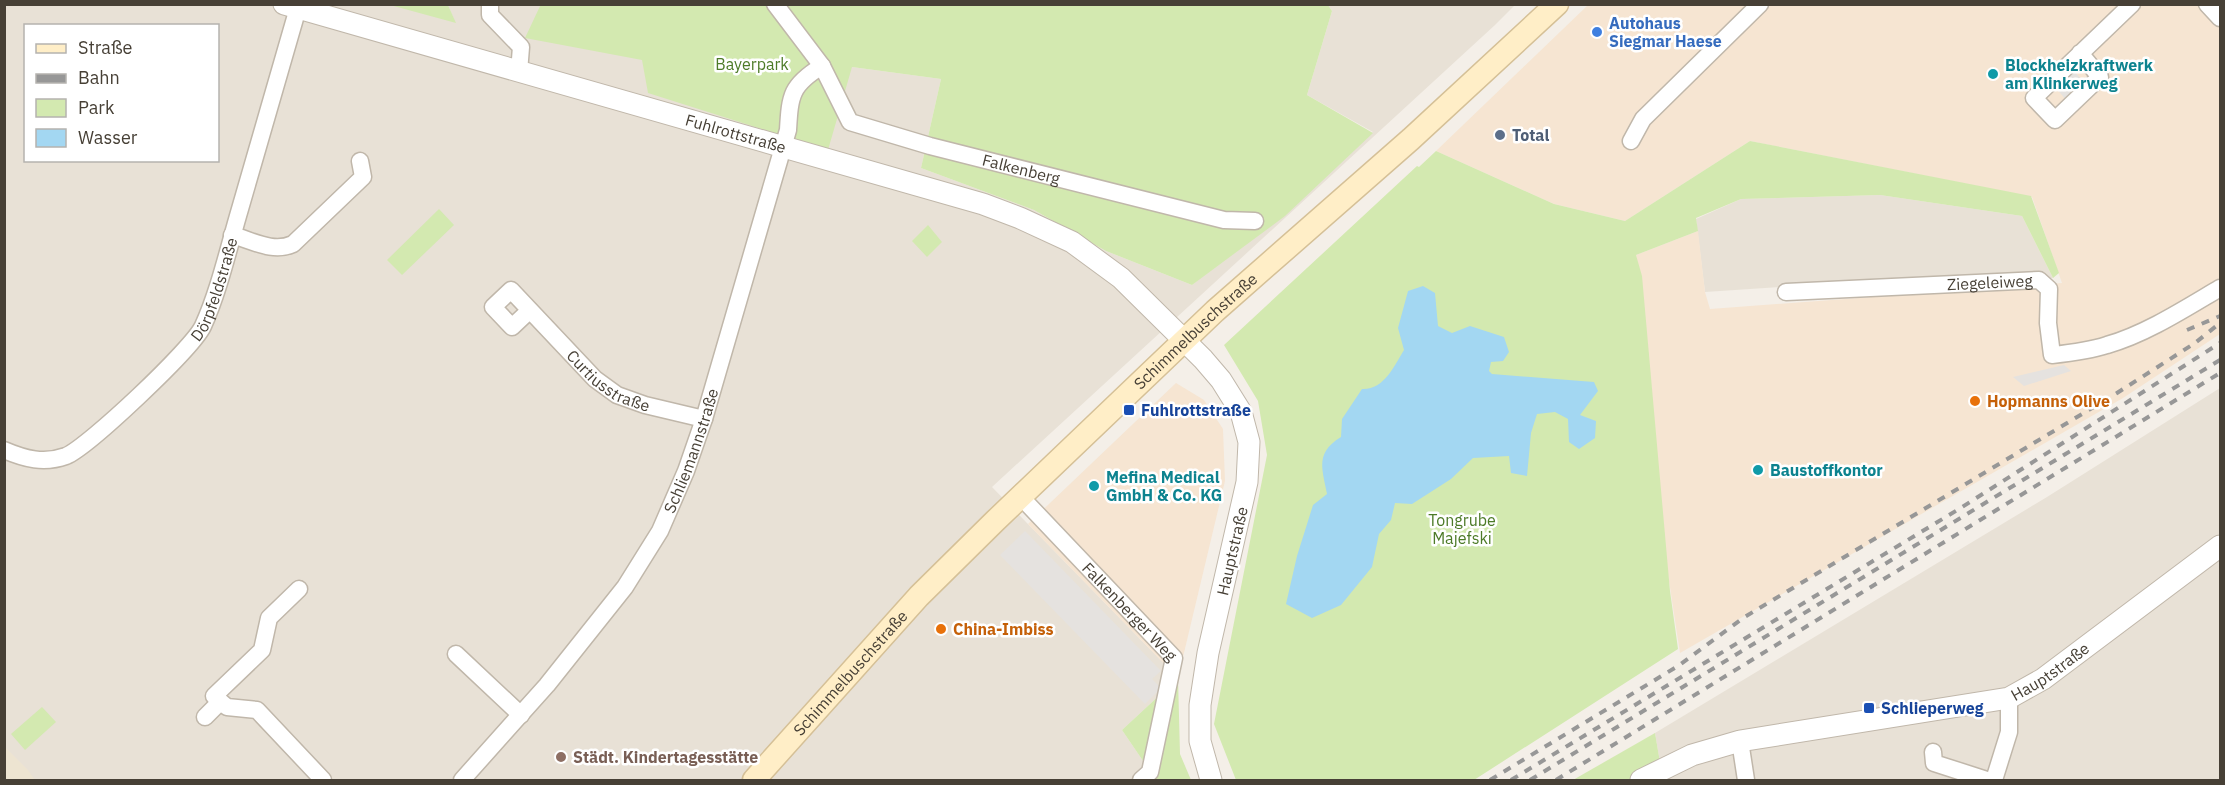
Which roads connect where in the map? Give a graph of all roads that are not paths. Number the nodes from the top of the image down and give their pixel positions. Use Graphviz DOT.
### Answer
graph roads {
  1 [pos="490,4"];
  2 [pos="775,4"];
  3 [pos="1557,4"];
  4 [pos="1760,4"];
  5 [pos="2132,4"];
  6 [pos="2207,4"];
  7 [pos="291,6"];
  8 [pos="2220,18"];
  9 [pos="2080,53"];
  10 [pos="822,66"];
  11 [pos="519,72"];
  12 [pos="1631,141"];
  13 [pos="783,147"];
  14 [pos="360,160"];
  15 [pos="1255,221"];
  16 [pos="232,235"];
  17 [pos="2220,288"];
  18 [pos="1786,292"];
  19 [pos="530,310"];
  20 [pos="1185,340"];
  21 [pos="704,419"];
  22 [pos="4,450"];
  23 [pos="1021,497"];
  24 [pos="2220,546"];
  25 [pos="299,589"];
  26 [pos="456,654"];
  27 [pos="2009,698"];
  28 [pos="220,702"];
  29 [pos="521,715"];
  30 [pos="205,717"];
  31 [pos="1740,741"];
  32 [pos="1933,752"];
  33 [pos="323,780"];
  34 [pos="462,780"];
  35 [pos="754,780"];
  36 [pos="1141,780"];
  37 [pos="1211,780"];
  38 [pos="1641,780"];
  39 [pos="1746,780"];
  40 [pos="1987,780"];
  41 [pos="1994,780"];
  1 -- 11 [label="street"];
  2 -- 10 [label="street, Falkenberg"];
  3 -- 20 [label="main road, Schimmelbuschstraße"];
  4 -- 12 [label="street"];
  5 -- 9 [label="street"];
  6 -- 8 [label="street"];
  7 -- 11 [label="street, Fuhlrottstraße"];
  7 -- 16 [label="street, Dörpfeldstraße"];
  10 -- 13 [label="street"];
  10 -- 15 [label="street, Falkenberg"];
  11 -- 13 [label="street, Fuhlrottstraße"];
  13 -- 20 [label="street, Fuhlrottstraße"];
  13 -- 21 [label="street, Schliemannstraße"];
  14 -- 16 [label="street"];
  16 -- 22 [label="street, Dörpfeldstraße"];
  17 -- 18 [label="street, Ziegeleiweg"];
  19 -- 21 [label="street, Curtiusstraße"];
  20 -- 23 [label="main road, Schimmelbuschstraße"];
  20 -- 37 [label="street, Hauptstraße"];
  21 -- 29 [label="street, Schliemannstraße"];
  23 -- 35 [label="main road, Schimmelbuschstraße"];
  23 -- 36 [label="street, Falkenberger Weg"];
  24 -- 27 [label="street, Hauptstraße"];
  25 -- 28 [label="street"];
  26 -- 29 [label="street"];
  27 -- 31 [label="street, Hauptstraße"];
  27 -- 41 [label="street"];
  28 -- 30 [label="street"];
  28 -- 33 [label="street"];
  29 -- 34 [label="street, Schliemannstraße"];
  31 -- 38 [label="street, Hauptstraße"];
  31 -- 39 [label="street"];
  32 -- 40 [label="street"];
}
